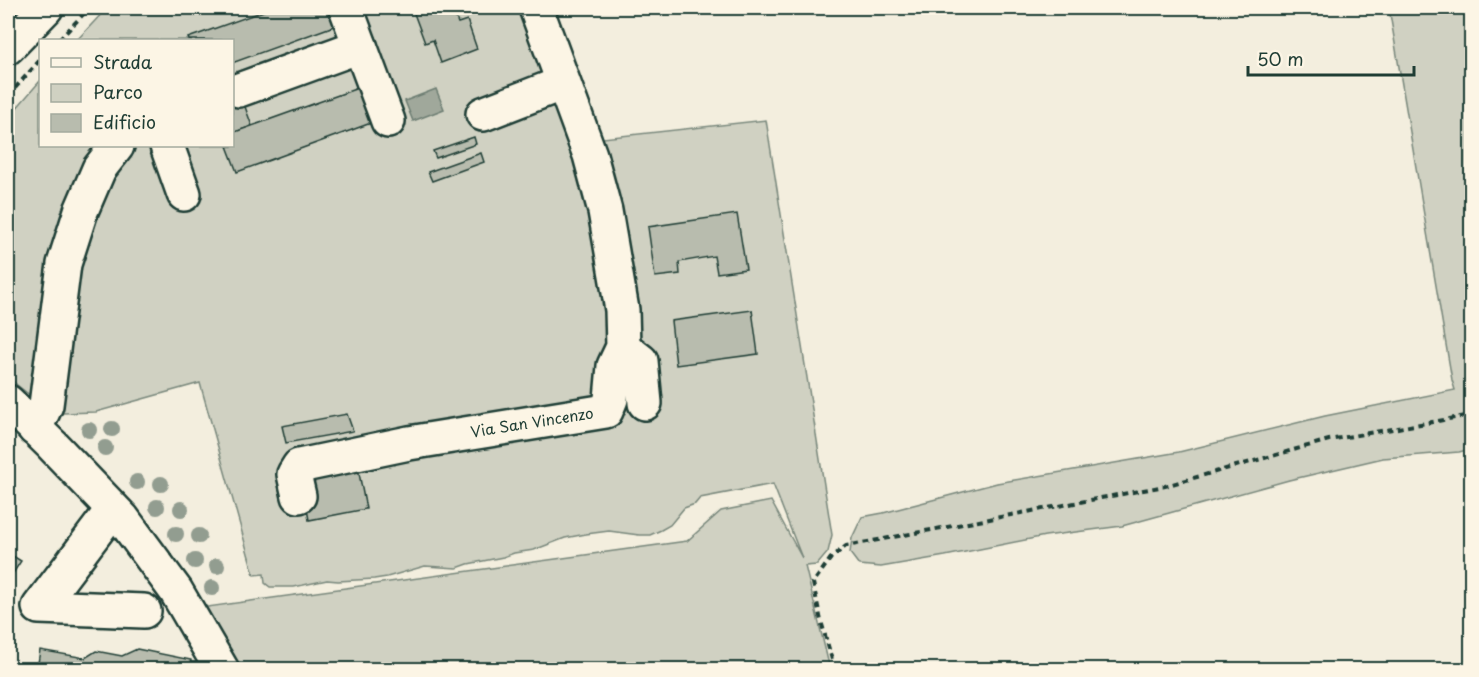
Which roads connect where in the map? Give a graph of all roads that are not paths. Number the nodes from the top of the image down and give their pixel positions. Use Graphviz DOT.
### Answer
graph roads {
  1 [pos="346,8"];
  2 [pos="536,8"];
  3 [pos="37,12"];
  4 [pos="360,46"];
  5 [pos="8,47"];
  6 [pos="563,83"];
  7 [pos="239,90"];
  8 [pos="483,114"];
  9 [pos="388,121"];
  10 [pos="116,147"];
  11 [pos="167,147"];
  12 [pos="184,194"];
  13 [pos="623,346"];
  14 [pos="8,402"];
  15 [pos="645,403"];
  16 [pos="35,429"];
  17 [pos="299,496"];
  18 [pos="113,509"];
  19 [pos="144,611"];
  20 [pos="222,669"];
  1 -- 4 [label="street"];
  2 -- 6 [label="street, Via San Vincenzo"];
  3 -- 5 [label="street"];
  4 -- 7 [label="street"];
  4 -- 9 [label="street"];
  6 -- 8 [label="street"];
  6 -- 13 [label="street, Via San Vincenzo"];
  10 -- 16 [label="street"];
  11 -- 12 [label="street"];
  13 -- 15 [label="street"];
  13 -- 17 [label="street, Via San Vincenzo"];
  14 -- 16 [label="street"];
  16 -- 18 [label="street"];
  18 -- 19 [label="street"];
  18 -- 20 [label="street"];
}
